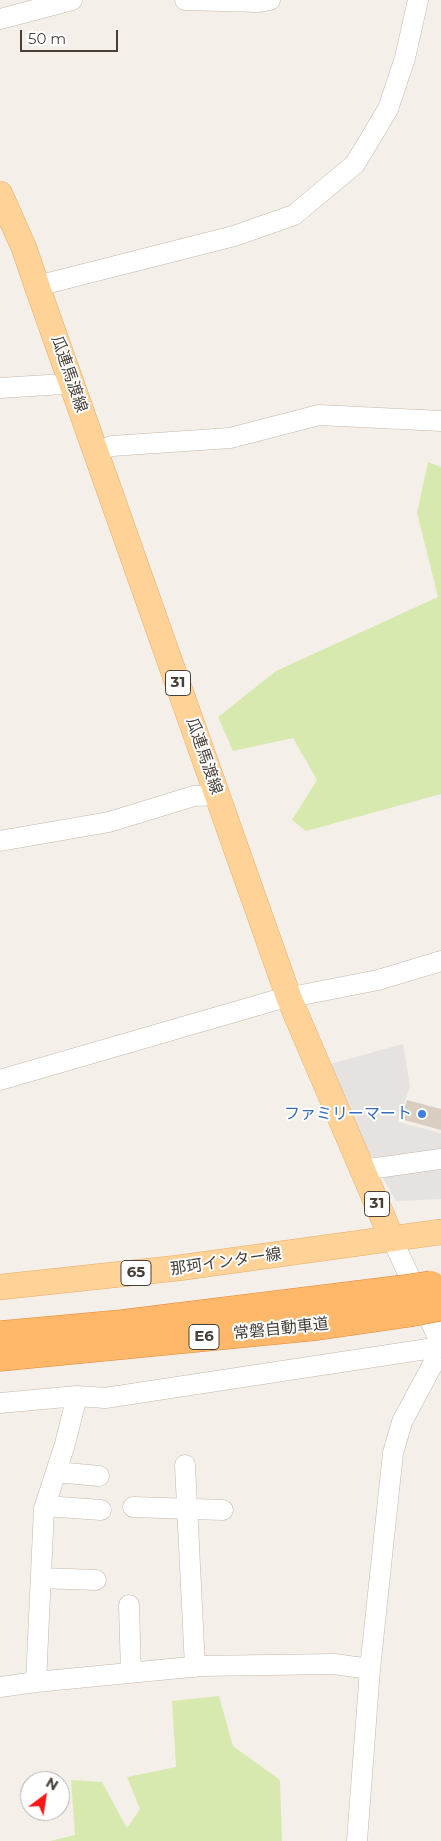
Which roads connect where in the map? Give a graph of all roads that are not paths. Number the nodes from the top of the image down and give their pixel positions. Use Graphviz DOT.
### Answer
graph roads {
  1 [pos="72,0"];
  2 [pos="185,0"];
  3 [pos="270,0"];
  4 [pos="418,0"];
  5 [pos="0,18"];
  6 [pos="0,194"];
  7 [pos="38,286"];
  8 [pos="73,386"];
  9 [pos="0,388"];
  10 [pos="441,421"];
  11 [pos="96,451"];
  12 [pos="218,795"];
  13 [pos="0,841"];
  14 [pos="441,961"];
  15 [pos="290,998"];
  16 [pos="0,1080"];
  17 [pos="441,1159"];
  18 [pos="362,1170"];
  19 [pos="441,1232"];
  20 [pos="392,1239"];
  21 [pos="0,1287"];
  22 [pos="438,1296"];
  23 [pos="402,1302"];
  24 [pos="0,1335"];
  25 [pos="441,1346"];
  26 [pos="0,1357"];
  27 [pos="77,1396"];
  28 [pos="0,1403"];
  29 [pos="185,1465"];
  30 [pos="56,1472"];
  31 [pos="99,1476"];
  32 [pos="45,1506"];
  33 [pos="132,1507"];
  34 [pos="187,1509"];
  35 [pos="101,1510"];
  36 [pos="223,1510"];
  37 [pos="41,1578"];
  38 [pos="96,1580"];
  39 [pos="129,1605"];
  40 [pos="195,1667"];
  41 [pos="370,1669"];
  42 [pos="131,1673"];
  43 [pos="36,1682"];
  44 [pos="0,1687"];
  45 [pos="357,1841"];
  1 -- 5 [label="street"];
  2 -- 3 [label="street"];
  4 -- 7 [label="street"];
  6 -- 7 [label="main road, 瓜連馬渡線 / 31"];
  7 -- 8 [label="main road, 瓜連馬渡線 / 31"];
  8 -- 9 [label="street"];
  8 -- 11 [label="main road, 瓜連馬渡線 / 31"];
  10 -- 11 [label="street"];
  11 -- 12 [label="main road, 瓜連馬渡線 / 31"];
  12 -- 13 [label="street"];
  12 -- 15 [label="main road, 瓜連馬渡線 / 31"];
  14 -- 15 [label="street"];
  15 -- 16 [label="street"];
  15 -- 18 [label="main road, 瓜連馬渡線 / 31"];
  17 -- 18 [label="street"];
  18 -- 20 [label="main road, 瓜連馬渡線 / 31"];
  19 -- 20 [label="main road, 31"];
  20 -- 21 [label="main road, 那珂インター線 / 65"];
  20 -- 25 [label="street"];
  22 -- 23 [label="highway, 常磐自動車道 / E6, bridge"];
  23 -- 24 [label="highway, 常磐自動車道 / E6"];
  23 -- 26 [label="highway, 常磐自動車道 / E6"];
  25 -- 27 [label="street"];
  25 -- 41 [label="street"];
  27 -- 28 [label="street"];
  27 -- 30 [label="street"];
  29 -- 34 [label="street"];
  30 -- 31 [label="street"];
  30 -- 32 [label="street"];
  32 -- 35 [label="street"];
  32 -- 37 [label="street"];
  33 -- 34 [label="street"];
  34 -- 36 [label="street"];
  34 -- 40 [label="street"];
  37 -- 38 [label="street"];
  37 -- 43 [label="street"];
  39 -- 42 [label="street"];
  40 -- 41 [label="street"];
  40 -- 42 [label="street"];
  41 -- 45 [label="street"];
  42 -- 43 [label="street"];
  43 -- 44 [label="street"];
}
